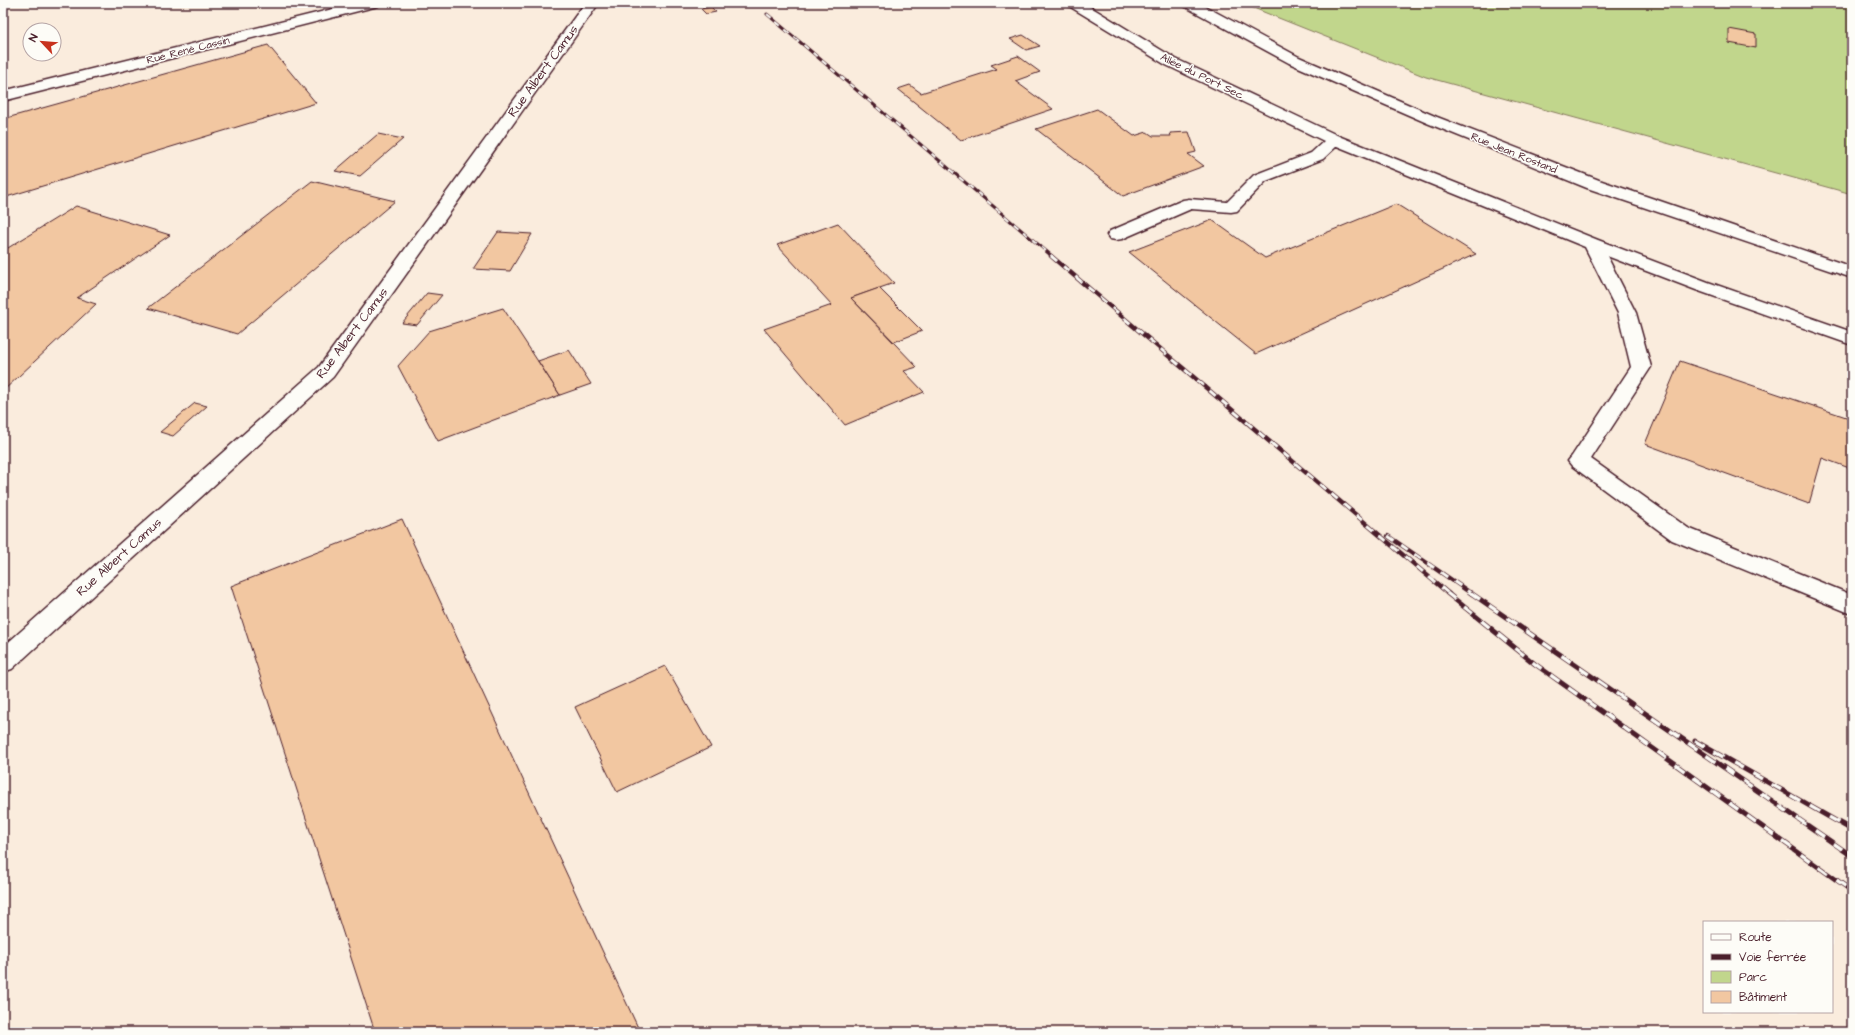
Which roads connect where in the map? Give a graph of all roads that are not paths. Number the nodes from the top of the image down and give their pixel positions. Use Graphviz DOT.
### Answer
graph roads {
  1 [pos="373,3"];
  2 [pos="592,3"];
  3 [pos="1074,3"];
  4 [pos="1189,3"];
  5 [pos="3,96"];
  6 [pos="1336,140"];
  7 [pos="1116,235"];
  8 [pos="1592,244"];
  9 [pos="1852,273"];
  10 [pos="1852,339"];
  11 [pos="1852,605"];
  12 [pos="3,662"];
  1 -- 5 [label="street, Rue René Cassin"];
  2 -- 12 [label="street, Rue Albert Camus"];
  3 -- 6 [label="street, Allée du Port Sec"];
  4 -- 9 [label="street, Rue Jean Rostand"];
  6 -- 7 [label="street"];
  6 -- 8 [label="street, Allée du Port Sec"];
  8 -- 10 [label="street, Allée du Port Sec"];
  8 -- 11 [label="street"];
}
